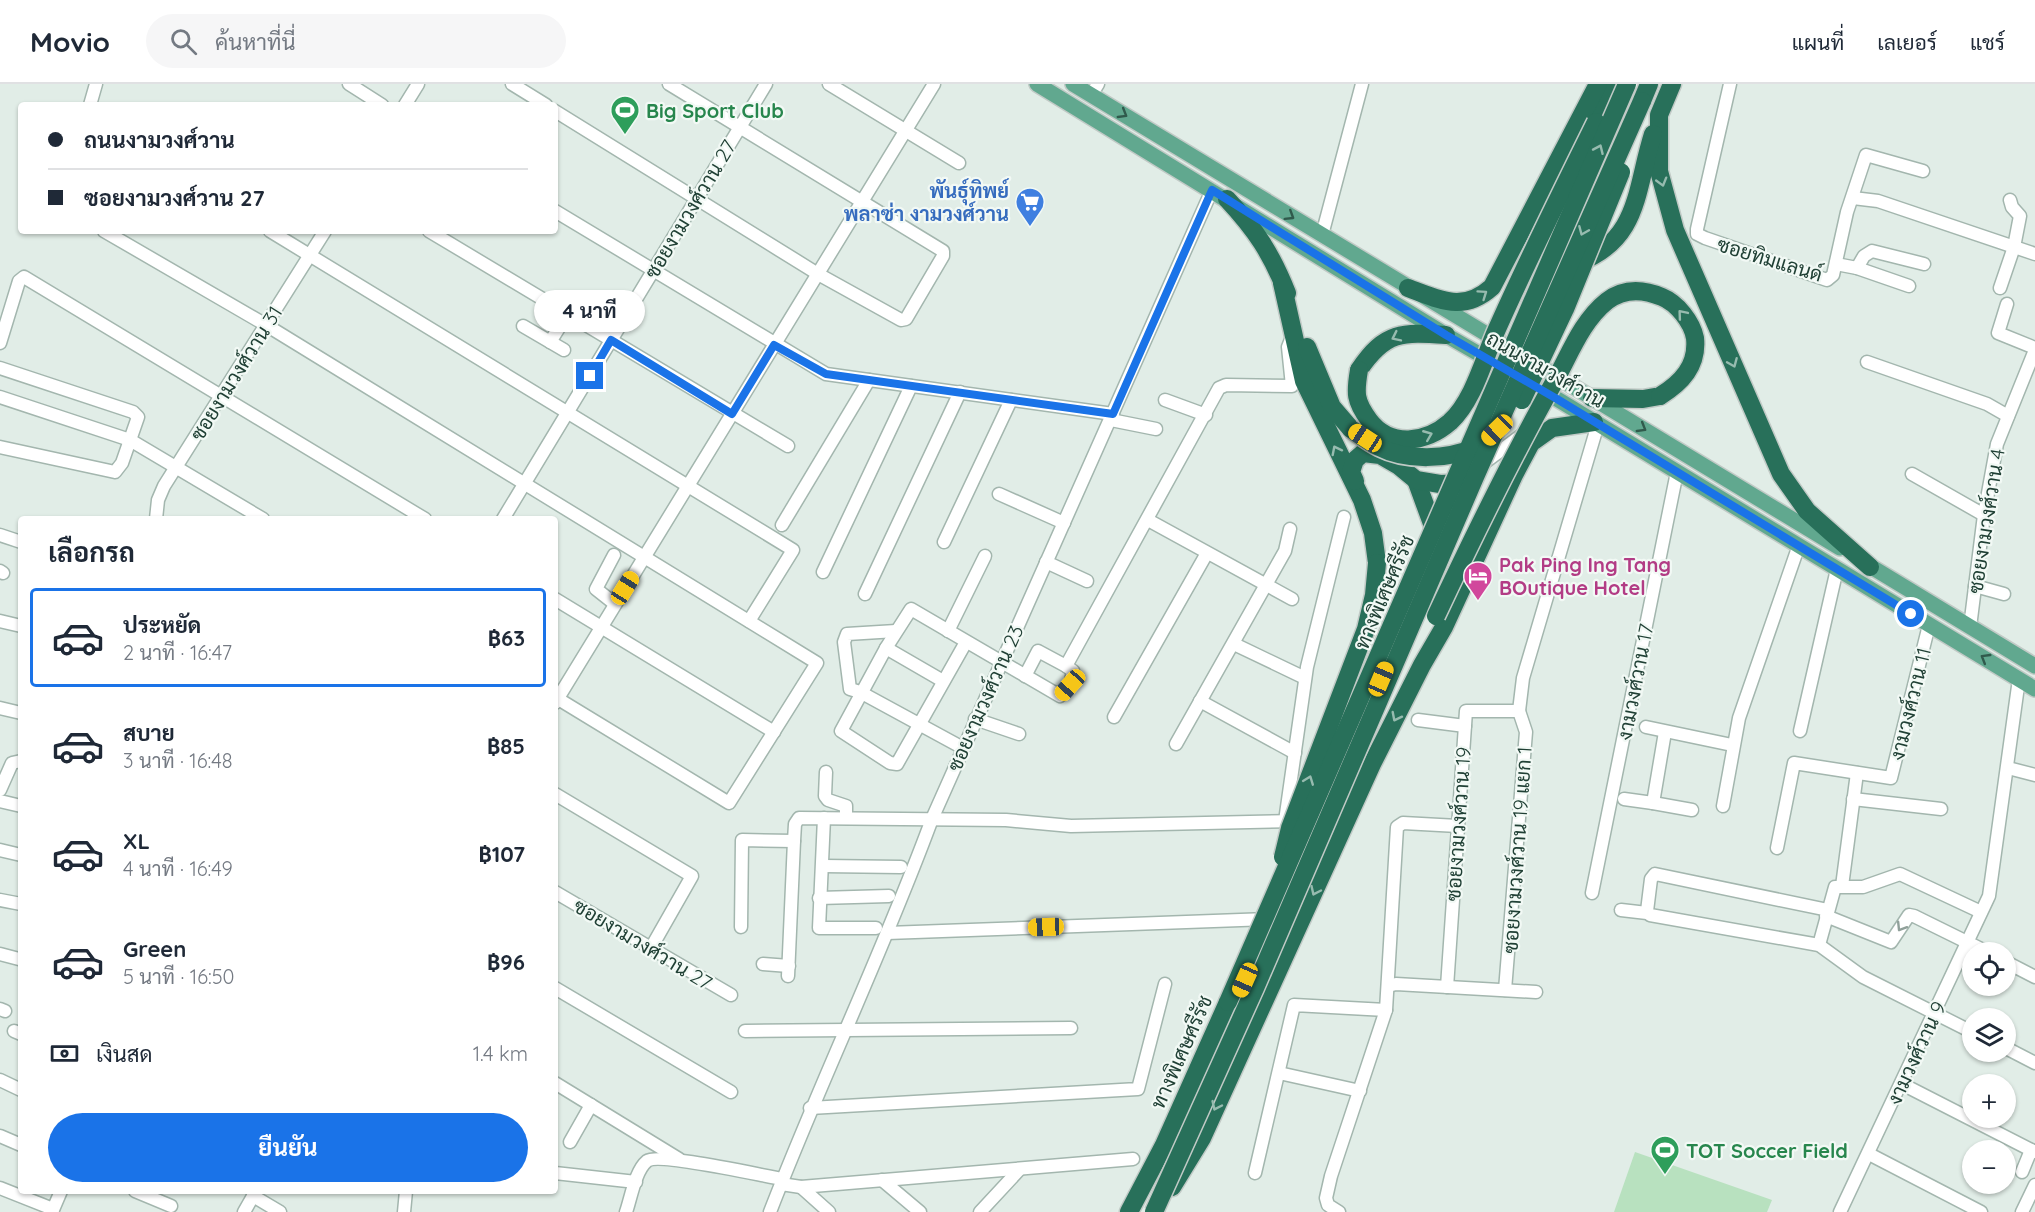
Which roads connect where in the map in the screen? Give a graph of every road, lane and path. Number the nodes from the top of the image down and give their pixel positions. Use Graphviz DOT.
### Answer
graph roads {
  1 [pos="96,84"];
  2 [pos="349,84"];
  3 [pos="418,84"];
  4 [pos="512,84"];
  5 [pos="669,84"];
  6 [pos="766,84"];
  7 [pos="829,84"];
  8 [pos="934,84"];
  9 [pos="1037,84"];
  10 [pos="1073,84"];
  11 [pos="1362,84"];
  12 [pos="1598,84"];
  13 [pos="1614,84"];
  14 [pos="1628,84"];
  15 [pos="1649,84"];
  16 [pos="1672,84"];
  17 [pos="1730,84"];
  18 [pos="1095,89"];
  19 [pos="1642,101"];
  20 [pos="91,102"];
  21 [pos="377,102"];
  22 [pos="407,102"];
  23 [pos="541,102"];
  24 [pos="558,113"];
  25 [pos="1659,115"];
  26 [pos="740,126"];
  27 [pos="905,131"];
  28 [pos="959,163"];
  29 [pos="1923,171"];
  30 [pos="1219,195"];
  31 [pos="697,198"];
  32 [pos="1853,198"];
  33 [pos="2010,200"];
  34 [pos="861,202"];
  35 [pos="558,213"];
  36 [pos="109,234"];
  37 [pos="275,234"];
  38 [pos="324,234"];
  39 [pos="434,234"];
  40 [pos="1322,235"];
  41 [pos="2014,247"];
  42 [pos="2035,254"];
  43 [pos="311,255"];
  44 [pos="1836,264"];
  45 [pos="1924,264"];
  46 [pos="1857,268"];
  47 [pos="653,271"];
  48 [pos="818,274"];
  49 [pos="1282,283"];
  50 [pos="1909,286"];
  51 [pos="1408,288"];
  52 [pos="2000,288"];
  53 [pos="2007,304"];
  54 [pos="567,315"];
  55 [pos="267,325"];
  56 [pos="524,326"];
  57 [pos="1295,331"];
  58 [pos="1446,335"];
  59 [pos="611,340"];
  60 [pos="550,342"];
  61 [pos="0,343"];
  62 [pos="774,345"];
  63 [pos="2035,349"];
  64 [pos="564,350"];
  65 [pos="1516,352"];
  66 [pos="1867,362"];
  67 [pos="0,368"];
  68 [pos="868,380"];
  69 [pos="911,386"];
  70 [pos="960,393"];
  71 [pos="0,397"];
  72 [pos="221,397"];
  73 [pos="1592,398"];
  74 [pos="1557,399"];
  75 [pos="1011,400"];
  76 [pos="1165,400"];
  77 [pos="568,411"];
  78 [pos="732,414"];
  79 [pos="1206,415"];
  80 [pos="2008,416"];
  81 [pos="1112,417"];
  82 [pos="1596,423"];
  83 [pos="1156,429"];
  84 [pos="130,440"];
  85 [pos="788,446"];
  86 [pos="0,447"];
  87 [pos="177,467"];
  88 [pos="1677,472"];
  89 [pos="1912,474"];
  90 [pos="1416,480"];
  91 [pos="1467,483"];
  92 [pos="524,484"];
  93 [pos="688,486"];
  94 [pos="999,494"];
  95 [pos="1362,500"];
  96 [pos="1984,515"];
  97 [pos="156,516"];
  98 [pos="258,516"];
  99 [pos="419,516"];
  100 [pos="505,516"];
  101 [pos="1344,517"];
  102 [pos="1148,520"];
  103 [pos="1064,523"];
  104 [pos="782,525"];
  105 [pos="1290,529"];
  106 [pos="0,535"];
  107 [pos="18,541"];
  108 [pos="944,542"];
  109 [pos="1439,545"];
  110 [pos="1798,546"];
  111 [pos="1207,553"];
  112 [pos="614,555"];
  113 [pos="985,556"];
  114 [pos="644,558"];
  115 [pos="1046,562"];
  116 [pos="1870,567"];
  117 [pos="1837,569"];
  118 [pos="824,572"];
  119 [pos="1086,581"];
  120 [pos="1267,585"];
  121 [pos="1975,586"];
  122 [pos="865,594"];
  123 [pos="2004,594"];
  124 [pos="1292,599"];
  125 [pos="558,600"];
  126 [pos="615,604"];
  127 [pos="0,621"];
  128 [pos="749,621"];
  129 [pos="18,625"];
  130 [pos="1929,625"];
  131 [pos="601,627"];
  132 [pos="1970,627"];
  133 [pos="896,631"];
  134 [pos="948,631"];
  135 [pos="966,642"];
  136 [pos="1234,644"];
  137 [pos="886,648"];
  138 [pos="1000,662"];
  139 [pos="1421,663"];
  140 [pos="1066,666"];
  141 [pos="2035,666"];
  142 [pos="1025,676"];
  143 [pos="1305,678"];
  144 [pos="1383,678"];
  145 [pos="2019,679"];
  146 [pos="943,681"];
  147 [pos="2035,689"];
  148 [pos="860,692"];
  149 [pos="1407,695"];
  150 [pos="558,697"];
  151 [pos="558,701"];
  152 [pos="1200,701"];
  153 [pos="0,708"];
  154 [pos="1519,711"];
  155 [pos="18,712"];
  156 [pos="1114,717"];
  157 [pos="975,719"];
  158 [pos="1418,720"];
  159 [pos="919,726"];
  160 [pos="1465,726"];
  161 [pos="1646,727"];
  162 [pos="1800,731"];
  163 [pos="774,732"];
  164 [pos="1665,732"];
  165 [pos="1019,734"];
  166 [pos="1176,744"];
  167 [pos="1732,745"];
  168 [pos="963,748"];
  169 [pos="1294,753"];
  170 [pos="18,762"];
  171 [pos="2008,768"];
  172 [pos="826,772"];
  173 [pos="1857,773"];
  174 [pos="2035,775"];
  175 [pos="0,790"];
  176 [pos="558,796"];
  177 [pos="1624,799"];
  178 [pos="1853,799"];
  179 [pos="0,801"];
  180 [pos="1653,803"];
  181 [pos="18,805"];
  182 [pos="1723,806"];
  183 [pos="1941,809"];
  184 [pos="1692,810"];
  185 [pos="824,818"];
  186 [pos="846,818"];
  187 [pos="932,819"];
  188 [pos="1286,820"];
  189 [pos="1318,821"];
  190 [pos="1458,826"];
  191 [pos="794,841"];
  192 [pos="1777,848"];
  193 [pos="0,850"];
  194 [pos="18,854"];
  195 [pos="824,866"];
  196 [pos="901,867"];
  197 [pos="1838,887"];
  198 [pos="1592,893"];
  199 [pos="558,894"];
  200 [pos="889,896"];
  201 [pos="1274,896"];
  202 [pos="819,898"];
  203 [pos="0,900"];
  204 [pos="18,903"];
  205 [pos="1621,910"];
  206 [pos="1981,912"];
  207 [pos="1647,913"];
  208 [pos="1827,913"];
  209 [pos="1272,919"];
  210 [pos="741,927"];
  211 [pos="882,930"];
  212 [pos="1966,942"];
  213 [pos="1968,942"];
  214 [pos="1820,945"];
  215 [pos="651,948"];
  216 [pos="0,954"];
  217 [pos="1962,955"];
  218 [pos="18,958"];
  219 [pos="763,964"];
  220 [pos="2016,967"];
  221 [pos="2035,977"];
  222 [pos="1165,984"];
  223 [pos="1388,986"];
  224 [pos="1447,987"];
  225 [pos="558,990"];
  226 [pos="1505,990"];
  227 [pos="1536,992"];
  228 [pos="731,995"];
  229 [pos="1386,1010"];
  230 [pos="1934,1013"];
  231 [pos="1962,1027"];
  232 [pos="1071,1028"];
  233 [pos="745,1031"];
  234 [pos="844,1032"];
  235 [pos="2016,1053"];
  236 [pos="2035,1063"];
  237 [pos="1279,1073"];
  238 [pos="0,1080"];
  239 [pos="1902,1084"];
  240 [pos="558,1085"];
  241 [pos="18,1089"];
  242 [pos="1360,1091"];
  243 [pos="731,1092"];
  244 [pos="591,1105"];
  245 [pos="810,1108"];
  246 [pos="0,1136"];
  247 [pos="570,1142"];
  248 [pos="18,1144"];
  249 [pos="2033,1151"];
  250 [pos="1869,1154"];
  251 [pos="1133,1159"];
  252 [pos="682,1160"];
  253 [pos="1019,1170"];
  254 [pos="2022,1172"];
  255 [pos="558,1173"];
  256 [pos="1255,1173"];
  257 [pos="882,1180"];
  258 [pos="636,1182"];
  259 [pos="782,1182"];
  260 [pos="2035,1185"];
  261 [pos="801,1187"];
  262 [pos="0,1188"];
  263 [pos="60,1194"];
  264 [pos="142,1194"];
  265 [pos="406,1194"];
  266 [pos="254,1195"];
  267 [pos="171,1206"];
  268 [pos="52,1210"];
  269 [pos="1335,1211"];
  270 [pos="244,1212"];
  271 [pos="280,1212"];
  272 [pos="404,1212"];
  273 [pos="626,1212"];
  274 [pos="770,1212"];
  275 [pos="829,1212"];
  276 [pos="920,1212"];
  277 [pos="980,1212"];
  278 [pos="1130,1212"];
  279 [pos="1135,1212"];
  280 [pos="1155,1212"];
  281 [pos="1840,1212"];
  282 [pos="1981,1212"];
  283 [pos="2022,1212"];
  1 -- 20 [label="street"];
  2 -- 21 [label="street"];
  3 -- 22 [label="street"];
  4 -- 23 [label="street"];
  5 -- 26 [label="street"];
  6 -- 26 [label="street, ซอยงามวงศ์วาน 27"];
  7 -- 27 [label="street"];
  8 -- 27 [label="street"];
  9 -- 30 [label="main road, ถนนงามวงศ์วาน"];
  10 -- 18 [label="main road, ถนนงามวงศ์วาน"];
  11 -- 40 [label="street"];
  51 -- 12 [label="highway, one-way"];
  58 -- 13 [label="highway, one-way, bridge"];
  201 -- 14 [label="highway, ทางพิเศษศรีรัช, one-way, bridge"];
  15 -- 19 [label="highway, ทางพิเศษศรีรัช"];
  16 -- 25 [label="highway"];
  17 -- 44 [label="street, ซอยทิมแลนด์"];
  18 -- 40 [label="main road, ถนนงามวงศ์วาน, one-way"];
  19 -- 49 [label="highway, bridge"];
  19 -- 280 [label="highway, ทางพิเศษศรีรัช, one-way, bridge"];
  24 -- 31 [label="street"];
  25 -- 65 [label="highway"];
  25 -- 116 [label="highway, one-way"];
  26 -- 31 [label="street, ซอยงามวงศ์วาน 27"];
  26 -- 34 [label="street"];
  27 -- 28 [label="street"];
  27 -- 34 [label="street"];
  29 -- 32 [label="street, ซอยทิมแลนด์"];
  30 -- 49 [label="highway"];
  30 -- 58 [label="main road, ถนนงามวงศ์วาน"];
  30 -- 81 [label="street, ซอยงามวงศ์วาน 23"];
  31 -- 47 [label="street, ซอยงามวงศ์วาน 27"];
  31 -- 48 [label="street"];
  32 -- 41 [label="street"];
  32 -- 44 [label="street, ซอยทิมแลนด์"];
  33 -- 41 [label="street"];
  34 -- 48 [label="street"];
  34 -- 48 [label="street"];
  35 -- 47 [label="street"];
  36 -- 55 [label="street"];
  37 -- 43 [label="street"];
  38 -- 43 [label="street, ซอยงามวงศ์วาน 31"];
  39 -- 54 [label="street"];
  40 -- 51 [label="main road, ถนนงามวงศ์วาน"];
  41 -- 42 [label="street"];
  41 -- 52 [label="street"];
  43 -- 55 [label="street, ซอยงามวงศ์วาน 31"];
  43 -- 77 [label="street"];
  44 -- 46 [label="street"];
  45 -- 46 [label="street"];
  46 -- 50 [label="street"];
  47 -- 59 [label="street, ซอยงามวงศ์วาน 27"];
  47 -- 62 [label="street"];
  48 -- 62 [label="street"];
  49 -- 57 [label="highway"];
  51 -- 65 [label="main road, ถนนงามวงศ์วาน"];
  53 -- 63 [label="street"];
  54 -- 59 [label="street"];
  54 -- 60 [label="street"];
  55 -- 72 [label="street, ซอยงามวงศ์วาน 31"];
  55 -- 92 [label="street"];
  56 -- 60 [label="street"];
  57 -- 79 [label="street"];
  95 -- 57 [label="highway, one-way"];
  58 -- 74 [label="main road, ถนนงามวงศ์วาน"];
  59 -- 77 [label="street, ซอยงามวงศ์วาน 27"];
  59 -- 78 [label="street"];
  60 -- 64 [label="street"];
  61 -- 72 [label="street"];
  62 -- 68 [label="street"];
  62 -- 78 [label="street"];
  63 -- 80 [label="street, ซอยงามวงศ์วาน 4"];
  65 -- 73 [label="main road, ถนนงามวงศ์วาน"];
  66 -- 80 [label="street"];
  67 -- 84 [label="street"];
  68 -- 69 [label="street"];
  68 -- 104 [label="street"];
  69 -- 70 [label="street"];
  69 -- 118 [label="street"];
  70 -- 75 [label="street"];
  70 -- 122 [label="street"];
  71 -- 84 [label="street"];
  72 -- 87 [label="street, ซอยงามวงศ์วาน 31"];
  72 -- 99 [label="street"];
  73 -- 116 [label="main road, ถนนงามวงศ์วาน, one-way"];
  73 -- 139 [label="highway, one-way, bridge"];
  74 -- 82 [label="main road, ถนนงามวงศ์วาน"];
  74 -- 91 [label="street"];
  75 -- 81 [label="street"];
  75 -- 108 [label="street"];
  76 -- 79 [label="street"];
  77 -- 92 [label="street, ซอยงามวงศ์วาน 27"];
  77 -- 93 [label="street"];
  78 -- 85 [label="street"];
  78 -- 93 [label="street"];
  79 -- 102 [label="street"];
  80 -- 96 [label="street, ซอยงามวงศ์วาน 4"];
  81 -- 83 [label="street"];
  81 -- 103 [label="street, ซอยงามวงศ์วาน 23"];
  82 -- 88 [label="main road, ถนนงามวงศ์วาน"];
  82 -- 139 [label="highway"];
  82 -- 154 [label="street"];
  84 -- 86 [label="street"];
  84 -- 87 [label="street"];
  87 -- 97 [label="street, ซอยงามวงศ์วาน 31"];
  87 -- 98 [label="street"];
  88 -- 110 [label="main road, ถนนงามวงศ์วาน"];
  88 -- 198 [label="street, งามวงศ์วาน 17"];
  89 -- 96 [label="street"];
  90 -- 91 [label="highway"];
  90 -- 95 [label="highway"];
  90 -- 109 [label="highway"];
  91 -- 109 [label="street"];
  92 -- 100 [label="street, ซอยงามวงศ์วาน 27"];
  92 -- 114 [label="street"];
  93 -- 114 [label="street"];
  93 -- 128 [label="street"];
  94 -- 103 [label="street"];
  201 -- 95 [label="highway, one-way, bridge"];
  96 -- 121 [label="street, ซอยงามวงศ์วาน 4"];
  101 -- 143 [label="street"];
  102 -- 111 [label="street"];
  102 -- 140 [label="street"];
  103 -- 115 [label="street, ซอยงามวงศ์วาน 23"];
  105 -- 120 [label="street"];
  106 -- 107 [label="street"];
  109 -- 144 [label="street"];
  110 -- 117 [label="main road, ถนนงามวงศ์วาน"];
  110 -- 167 [label="street"];
  111 -- 120 [label="street"];
  111 -- 156 [label="street"];
  112 -- 126 [label="street"];
  113 -- 134 [label="street"];
  114 -- 126 [label="street"];
  114 -- 128 [label="street"];
  115 -- 119 [label="street"];
  115 -- 138 [label="street, ซอยงามวงศ์วาน 23"];
  116 -- 132 [label="main road, ถนนงามวงศ์วาน"];
  117 -- 130 [label="main road, ถนนงามวงศ์วาน"];
  117 -- 162 [label="street"];
  120 -- 124 [label="street"];
  120 -- 136 [label="street"];
  121 -- 123 [label="street"];
  121 -- 132 [label="street, ซอยงามวงศ์วาน 4"];
  125 -- 131 [label="street"];
  126 -- 131 [label="street"];
  127 -- 129 [label="street"];
  128 -- 163 [label="street"];
  145 -- 130 [label="main road, ถนนงามวงศ์วาน, one-way"];
  130 -- 173 [label="street, งามวงศ์วาน 11"];
  131 -- 150 [label="street"];
  131 -- 163 [label="street"];
  132 -- 141 [label="main road, ถนนงามวงศ์วาน"];
  133 -- 134 [label="street"];
  133 -- 137 [label="street"];
  133 -- 148 [label="street"];
  134 -- 135 [label="street"];
  135 -- 138 [label="street"];
  135 -- 146 [label="street"];
  136 -- 143 [label="street"];
  136 -- 152 [label="street"];
  137 -- 146 [label="street"];
  137 -- 148 [label="street"];
  138 -- 142 [label="street"];
  138 -- 157 [label="street, ซอยงามวงศ์วาน 23"];
  139 -- 144 [label="highway"];
  139 -- 149 [label="highway"];
  140 -- 142 [label="street"];
  140 -- 142 [label="street"];
  143 -- 169 [label="street"];
  144 -- 149 [label="highway"];
  144 -- 189 [label="street"];
  145 -- 147 [label="main road, ถนนงามวงศ์วาน"];
  145 -- 171 [label="street, งามวงศ์วาน 9"];
  146 -- 159 [label="street"];
  148 -- 159 [label="street"];
  148 -- 159 [label="street"];
  149 -- 280 [label="highway, one-way"];
  151 -- 163 [label="street"];
  152 -- 166 [label="street"];
  152 -- 169 [label="street"];
  153 -- 155 [label="street"];
  154 -- 160 [label="street, ซอยงามวงศ์วาน 19"];
  154 -- 226 [label="street, ซอยงามวงศ์วาน 19 แยก 1"];
  157 -- 165 [label="street"];
  157 -- 168 [label="street, ซอยงามวงศ์วาน 23"];
  158 -- 160 [label="street"];
  159 -- 168 [label="street"];
  160 -- 190 [label="street, ซอยงามวงศ์วาน 19"];
  161 -- 164 [label="street"];
  164 -- 167 [label="street"];
  164 -- 180 [label="street"];
  167 -- 182 [label="street"];
  168 -- 187 [label="street, ซอยงามวงศ์วาน 23"];
  169 -- 188 [label="street"];
  170 -- 175 [label="street"];
  171 -- 174 [label="street"];
  171 -- 206 [label="street, งามวงศ์วาน 9"];
  172 -- 186 [label="street"];
  173 -- 178 [label="street"];
  173 -- 192 [label="street, งามวงศ์วาน 11"];
  176 -- 215 [label="street"];
  177 -- 180 [label="street"];
  178 -- 183 [label="street"];
  178 -- 197 [label="street"];
  179 -- 181 [label="street"];
  180 -- 184 [label="street"];
  185 -- 186 [label="street"];
  185 -- 191 [label="street"];
  185 -- 195 [label="street"];
  186 -- 187 [label="street"];
  187 -- 188 [label="street"];
  187 -- 211 [label="street, ซอยงามวงศ์วาน 23"];
  188 -- 189 [label="street"];
  189 -- 209 [label="street"];
  190 -- 223 [label="street"];
  190 -- 224 [label="street, ซอยงามวงศ์วาน 19"];
  191 -- 210 [label="street"];
  191 -- 219 [label="street"];
  193 -- 194 [label="street"];
  195 -- 196 [label="street"];
  195 -- 202 [label="street"];
  197 -- 206 [label="street"];
  197 -- 208 [label="street"];
  199 -- 215 [label="street, ซอยงามวงศ์วาน 27"];
  200 -- 202 [label="street"];
  201 -- 278 [label="highway, ทางพิเศษศรีรัช, bridge"];
  202 -- 211 [label="street"];
  203 -- 204 [label="street"];
  205 -- 207 [label="street"];
  206 -- 213 [label="street, งามวงศ์วาน 9"];
  207 -- 208 [label="street"];
  207 -- 214 [label="street"];
  212 -- 208 [label="street, one-way"];
  208 -- 214 [label="street"];
  209 -- 211 [label="street"];
  209 -- 279 [label="street"];
  211 -- 234 [label="street, ซอยงามวงศ์วาน 23"];
  214 -- 230 [label="street"];
  215 -- 228 [label="street, ซอยงามวงศ์วาน 27"];
  216 -- 218 [label="street"];
  217 -- 230 [label="street, งามวงศ์วาน 9"];
  220 -- 221 [label="street"];
  222 -- 245 [label="street"];
  223 -- 224 [label="street"];
  223 -- 229 [label="street"];
  224 -- 226 [label="street"];
  225 -- 243 [label="street"];
  226 -- 227 [label="street"];
  229 -- 237 [label="street"];
  229 -- 242 [label="street"];
  230 -- 231 [label="street"];
  230 -- 239 [label="street, งามวงศ์วาน 9"];
  232 -- 234 [label="street"];
  233 -- 234 [label="street"];
  234 -- 245 [label="street, ซอยงามวงศ์วาน 23"];
  235 -- 236 [label="street"];
  237 -- 242 [label="street"];
  237 -- 256 [label="street"];
  238 -- 241 [label="street"];
  239 -- 249 [label="street"];
  239 -- 250 [label="street, งามวงศ์วาน 9"];
  240 -- 244 [label="street"];
  242 -- 269 [label="street"];
  244 -- 247 [label="street"];
  244 -- 252 [label="street"];
  245 -- 259 [label="street, ซอยงามวงศ์วาน 23"];
  246 -- 248 [label="street"];
  249 -- 254 [label="street"];
  250 -- 281 [label="street, งามวงศ์วาน 9"];
  250 -- 282 [label="street"];
  251 -- 253 [label="street"];
  252 -- 258 [label="street"];
  252 -- 259 [label="street"];
  253 -- 257 [label="street"];
  253 -- 277 [label="street"];
  255 -- 258 [label="street"];
  257 -- 261 [label="street"];
  257 -- 276 [label="street"];
  258 -- 273 [label="street"];
  259 -- 261 [label="street"];
  259 -- 274 [label="street, ซอยงามวงศ์วาน 23"];
  260 -- 283 [label="street"];
  261 -- 275 [label="street"];
  262 -- 268 [label="street"];
  263 -- 268 [label="street"];
  264 -- 267 [label="street"];
  265 -- 272 [label="street"];
  266 -- 270 [label="street"];
  266 -- 271 [label="street"];
}
